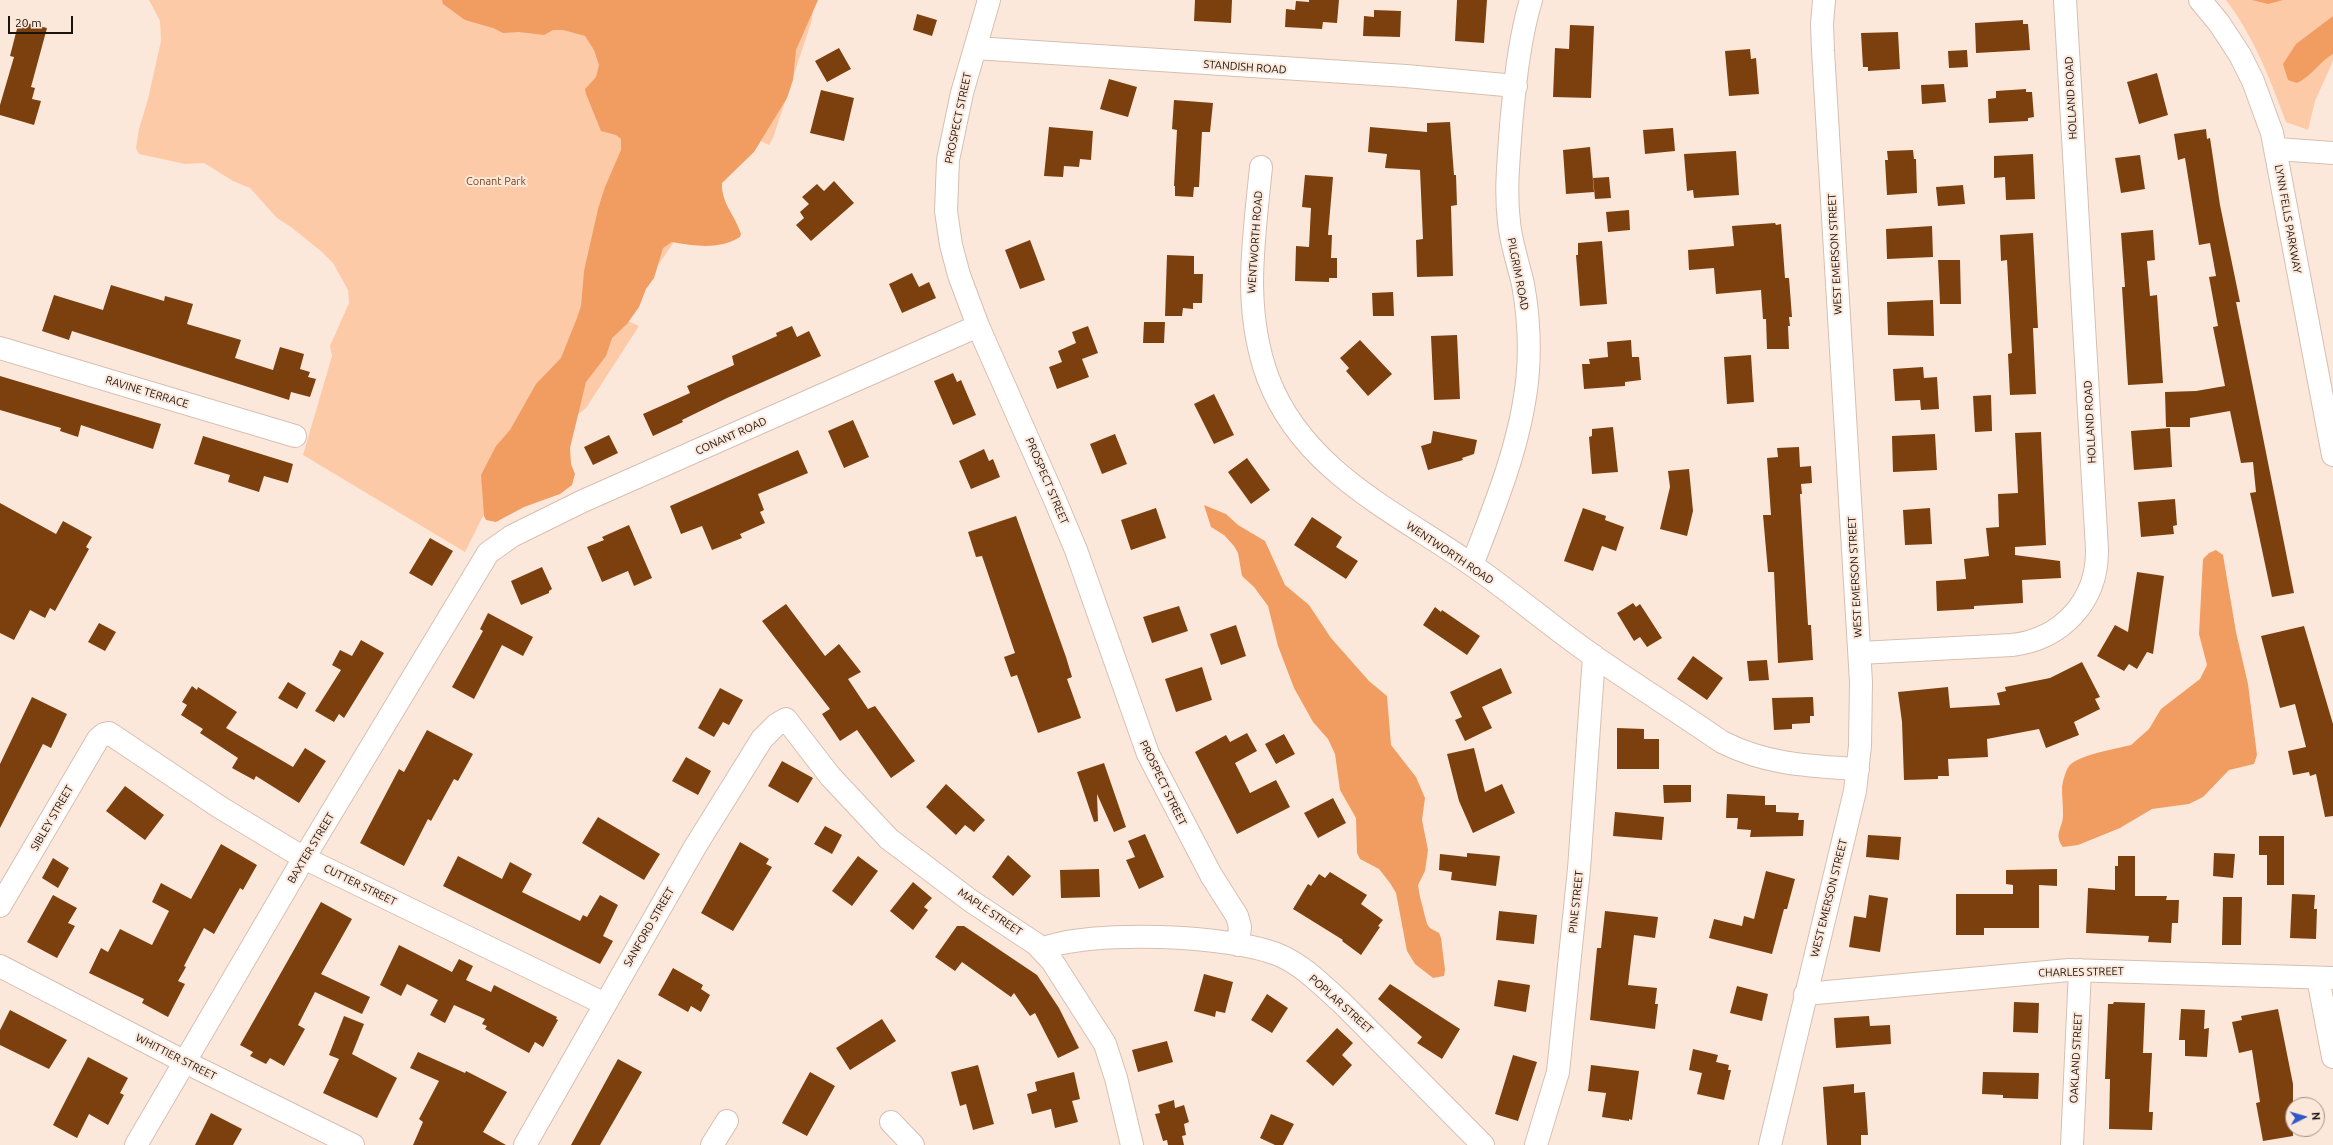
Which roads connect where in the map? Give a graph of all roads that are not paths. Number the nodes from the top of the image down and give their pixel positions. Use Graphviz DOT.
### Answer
graph roads {
  1 [pos="989,0"];
  2 [pos="1531,0"];
  3 [pos="1824,0"];
  4 [pos="2065,0"];
  5 [pos="2200,0"];
  6 [pos="975,48"];
  7 [pos="1516,86"];
  8 [pos="2276,149"];
  9 [pos="2333,153"];
  10 [pos="1261,167"];
  11 [pos="978,326"];
  12 [pos="0,348"];
  13 [pos="295,436"];
  14 [pos="2333,455"];
  15 [pos="488,553"];
  16 [pos="1472,565"];
  17 [pos="1860,653"];
  18 [pos="1594,656"];
  19 [pos="786,719"];
  20 [pos="106,733"];
  21 [pos="1858,769"];
  22 [pos="304,858"];
  23 [pos="0,906"];
  24 [pos="1238,945"];
  25 [pos="1042,949"];
  26 [pos="0,966"];
  27 [pos="2080,970"];
  28 [pos="2325,978"];
  29 [pos="1805,994"];
  30 [pos="605,1004"];
  31 [pos="2333,1057"];
  32 [pos="185,1062"];
  33 [pos="727,1121"];
  34 [pos="891,1122"];
  35 [pos="136,1145"];
  36 [pos="353,1145"];
  37 [pos="525,1145"];
  38 [pos="712,1145"];
  39 [pos="913,1145"];
  40 [pos="1132,1145"];
  41 [pos="1482,1145"];
  42 [pos="1536,1145"];
  43 [pos="1770,1145"];
  44 [pos="2072,1145"];
  1 -- 6 [label="street, PROSPECT STREET"];
  2 -- 7 [label="street, PILGRIM ROAD"];
  3 -- 17 [label="street, WEST EMERSON STREET"];
  4 -- 17 [label="street, HOLLAND ROAD"];
  5 -- 8 [label="street, LYNN FELLS PARKWAY"];
  6 -- 7 [label="street, STANDISH ROAD"];
  6 -- 11 [label="street, PROSPECT STREET"];
  7 -- 16 [label="street, PILGRIM ROAD"];
  8 -- 9 [label="street"];
  8 -- 14 [label="street, LYNN FELLS PARKWAY"];
  10 -- 16 [label="street, WENTWORTH ROAD"];
  11 -- 15 [label="street, CONANT ROAD"];
  11 -- 24 [label="street, PROSPECT STREET"];
  12 -- 13 [label="street, RAVINE TERRACE"];
  15 -- 22 [label="street, BAXTER STREET"];
  16 -- 18 [label="street, WENTWORTH ROAD"];
  17 -- 21 [label="street, WEST EMERSON STREET"];
  18 -- 21 [label="street, WENTWORTH ROAD"];
  18 -- 42 [label="street, PINE STREET"];
  19 -- 25 [label="street, MAPLE STREET"];
  19 -- 30 [label="street, SANFORD STREET"];
  20 -- 22 [label="street, CUTTER STREET"];
  20 -- 23 [label="street, SIBLEY STREET"];
  21 -- 29 [label="street, WEST EMERSON STREET"];
  22 -- 30 [label="street, CUTTER STREET"];
  22 -- 32 [label="street, BAXTER STREET"];
  24 -- 25 [label="street, POPLAR STREET"];
  24 -- 41 [label="street, POPLAR STREET"];
  25 -- 40 [label="street, MAPLE STREET"];
  26 -- 32 [label="street, WHITTIER STREET"];
  27 -- 28 [label="street, CHARLES STREET"];
  27 -- 29 [label="street, CHARLES STREET"];
  27 -- 44 [label="street, OAKLAND STREET"];
  28 -- 31 [label="street"];
  29 -- 43 [label="street, WEST EMERSON STREET"];
  30 -- 37 [label="street, SANFORD STREET"];
  32 -- 35 [label="street, BAXTER STREET"];
  32 -- 36 [label="street, WHITTIER STREET"];
  33 -- 38 [label="street"];
  34 -- 39 [label="street"];
}
